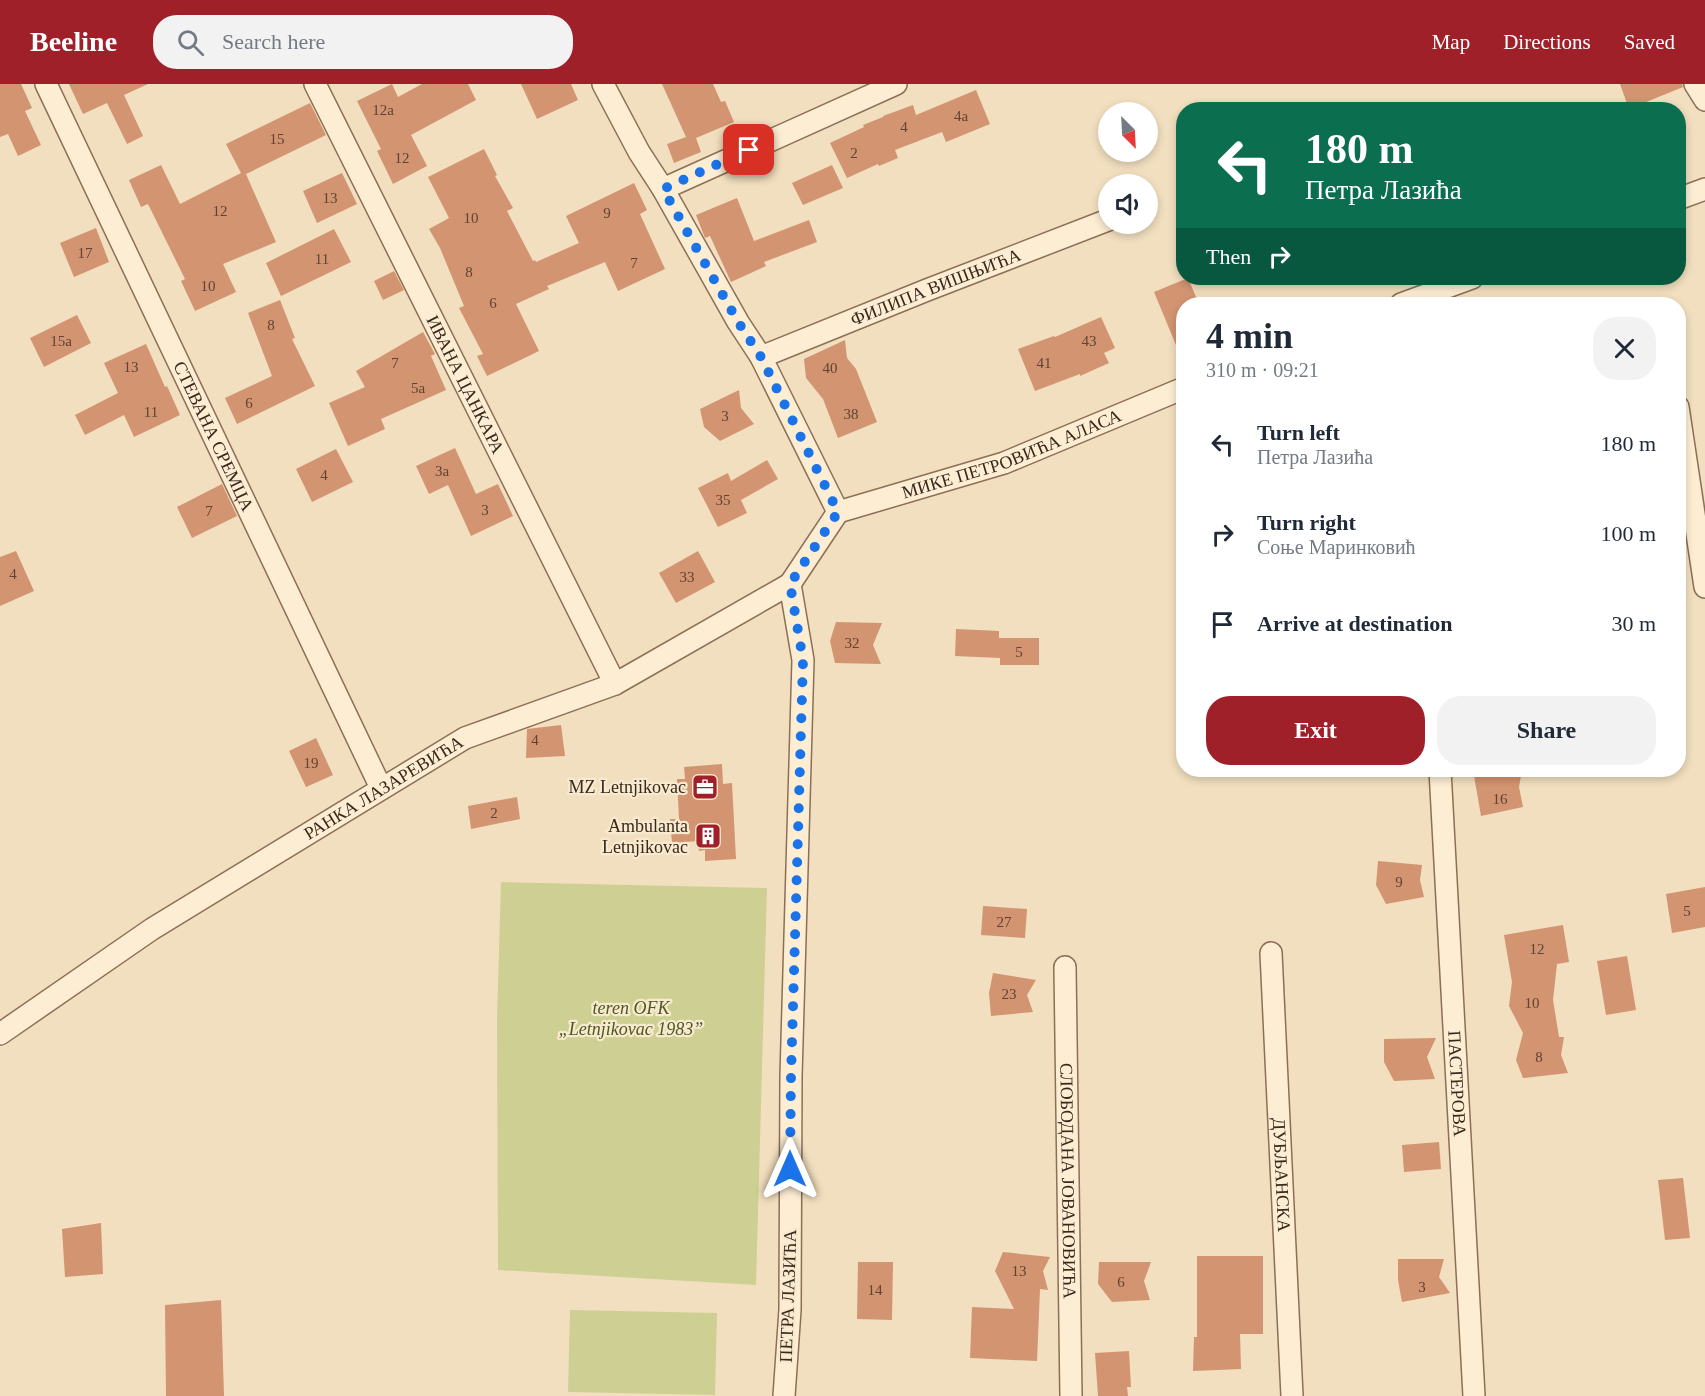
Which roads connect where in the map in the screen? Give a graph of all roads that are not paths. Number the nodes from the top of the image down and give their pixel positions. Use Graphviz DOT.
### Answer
graph roads {
  1 [pos="46,84"];
  2 [pos="315,84"];
  3 [pos="603,84"];
  4 [pos="896,84"];
  5 [pos="1695,84"];
  6 [pos="1705,100"];
  7 [pos="663,189"];
  8 [pos="1705,189"];
  9 [pos="1686,196"];
  10 [pos="1098,224"];
  11 [pos="1454,285"];
  12 [pos="1424,297"];
  13 [pos="761,357"];
  14 [pos="1176,391"];
  15 [pos="1686,460"];
  16 [pos="838,512"];
  17 [pos="790,584"];
  18 [pos="1705,587"];
  19 [pos="615,684"];
  20 [pos="1440,777"];
  21 [pos="381,788"];
  22 [pos="1271,953"];
  23 [pos="1065,967"];
  24 [pos="0,1034"];
  25 [pos="784,1396"];
  26 [pos="1071,1396"];
  27 [pos="1292,1396"];
  28 [pos="1474,1396"];
  1 -- 21 [label="street, СТЕВАНА СРЕМЦА"];
  2 -- 19 [label="street, ИВАНА ЦАНКАРА"];
  3 -- 7 [label="street"];
  4 -- 7 [label="street"];
  5 -- 6 [label="street"];
  7 -- 13 [label="street"];
  8 -- 9 [label="street"];
  10 -- 13 [label="street, ФИЛИПА ВИШЊИЋА"];
  11 -- 12 [label="street"];
  13 -- 16 [label="street"];
  14 -- 16 [label="street, МИКЕ ПЕТРОВИЋА АЛАСА"];
  15 -- 18 [label="street"];
  16 -- 17 [label="street"];
  17 -- 19 [label="street, РАНКА ЛАЗАРЕВИЋА"];
  17 -- 25 [label="street, ПЕТРА ЛАЗИЋА"];
  19 -- 21 [label="street, РАНКА ЛАЗАРЕВИЋА"];
  20 -- 28 [label="street, ПАСТЕРОВА"];
  21 -- 24 [label="street, РАНКА ЛАЗАРЕВИЋА"];
  22 -- 27 [label="street, ДУБЉАНСКА"];
  23 -- 26 [label="street, СЛОБОДАНА ЈОВАНОВИЋА"];
}
